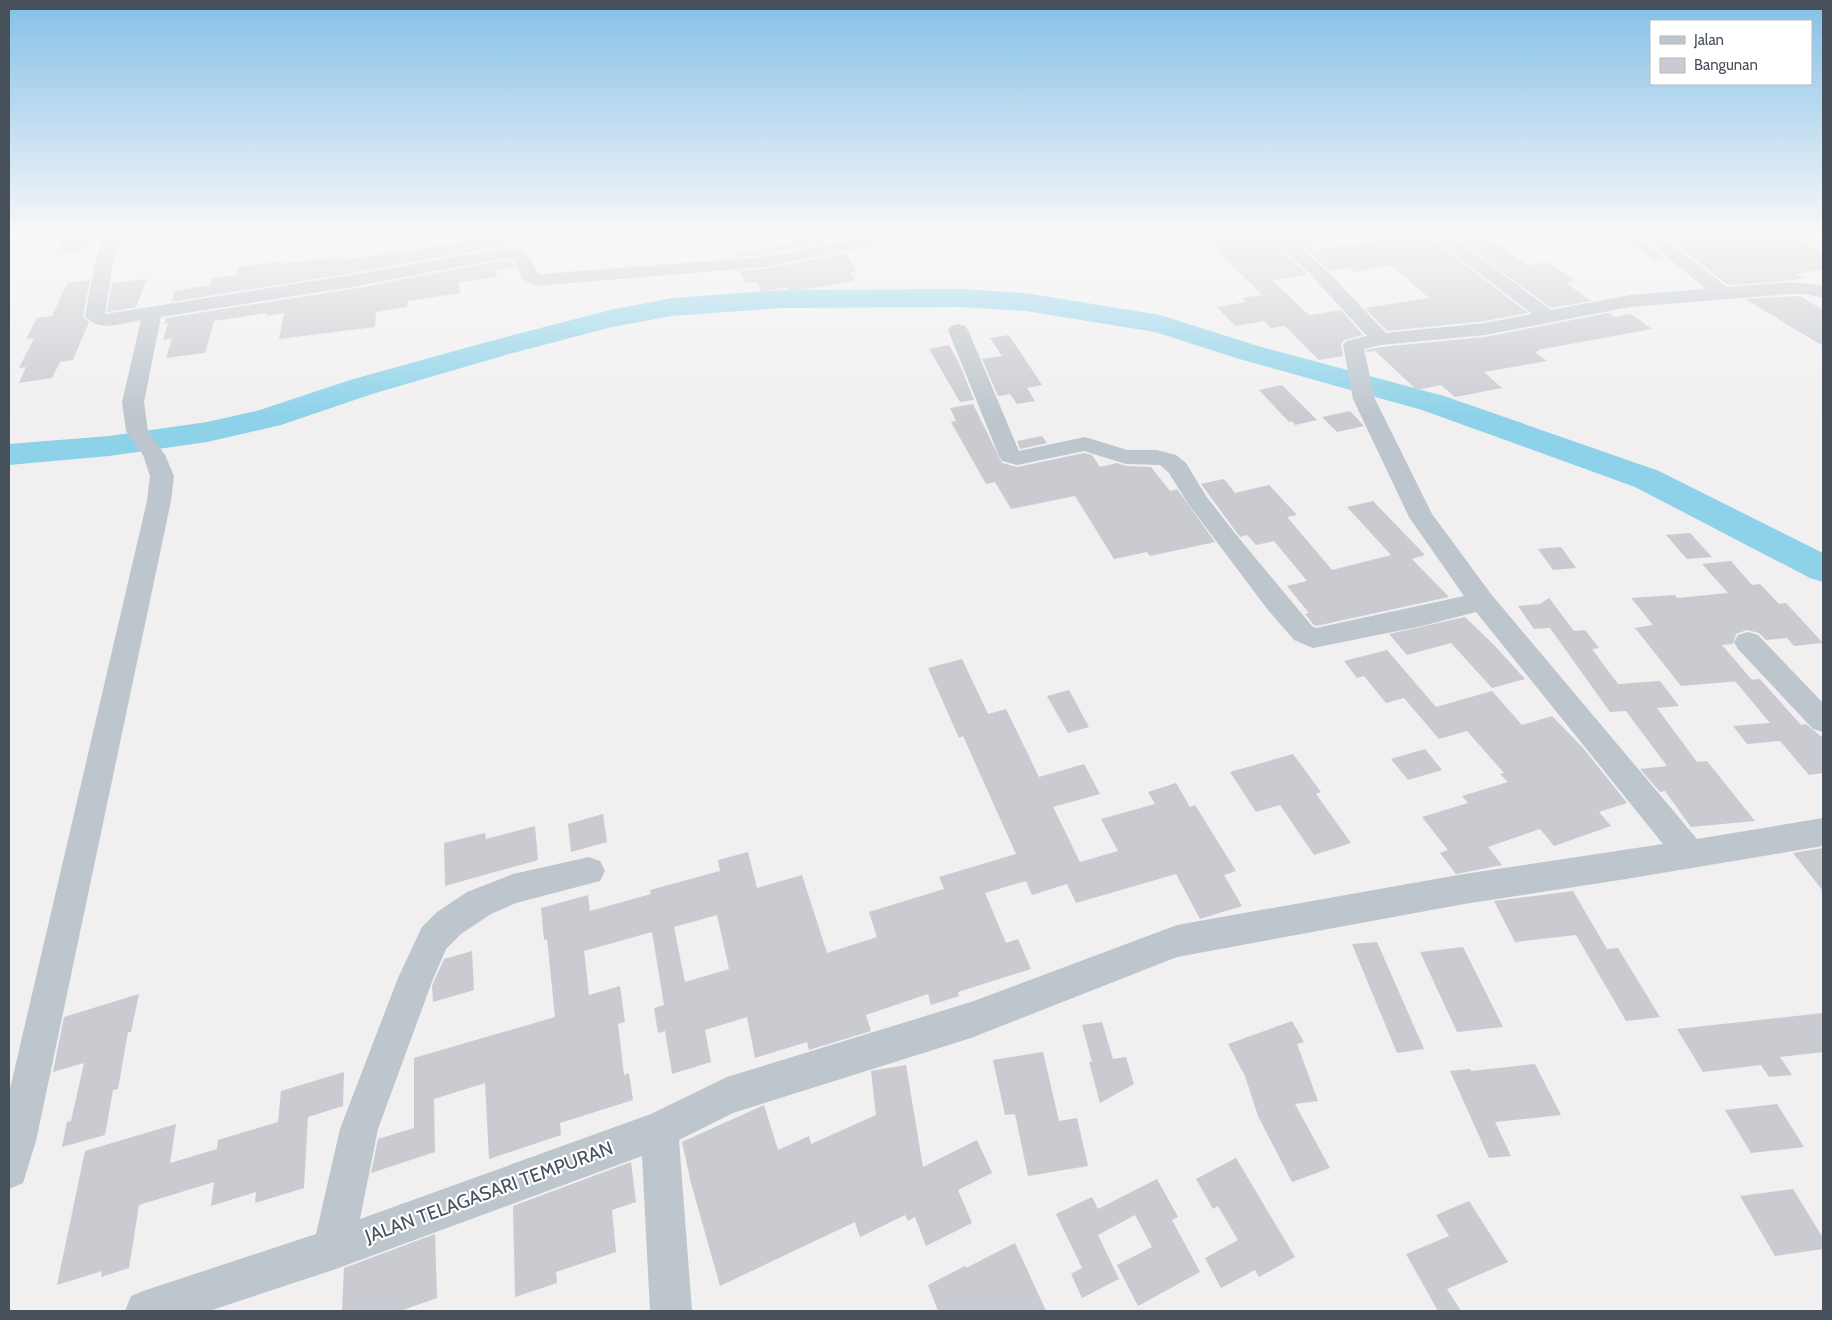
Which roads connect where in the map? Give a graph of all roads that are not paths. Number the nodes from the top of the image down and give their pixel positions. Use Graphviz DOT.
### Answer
graph roads {
  1 [pos="99,294"];
  2 [pos="273,294"];
  3 [pos="1339,294"];
  4 [pos="1517,294"];
  5 [pos="1715,294"];
  6 [pos="152,313"];
  7 [pos="1548,317"];
  8 [pos="958,330"];
  9 [pos="1380,339"];
  10 [pos="1482,601"];
  11 [pos="1748,642"];
  12 [pos="1823,721"];
  13 [pos="1823,832"];
  14 [pos="1690,854"];
  15 [pos="590,871"];
  16 [pos="659,1130"];
  17 [pos="9,1169"];
  18 [pos="333,1250"];
  19 [pos="146,1311"];
  20 [pos="671,1311"];
  1 -- 6 [label="street"];
  2 -- 6 [label="street"];
  3 -- 9 [label="street"];
  4 -- 7 [label="street"];
  5 -- 7 [label="street"];
  6 -- 17 [label="street"];
  7 -- 9 [label="street"];
  8 -- 10 [label="street"];
  9 -- 10 [label="street"];
  10 -- 14 [label="street"];
  11 -- 12 [label="street"];
  13 -- 14 [label="street, JALAN TELAGASARI TEMPURAN"];
  14 -- 16 [label="street, JALAN TELAGASARI TEMPURAN"];
  15 -- 18 [label="street"];
  16 -- 18 [label="street, JALAN TELAGASARI TEMPURAN"];
  16 -- 20 [label="street"];
  18 -- 19 [label="street, JALAN TELAGASARI TEMPURAN"];
}
